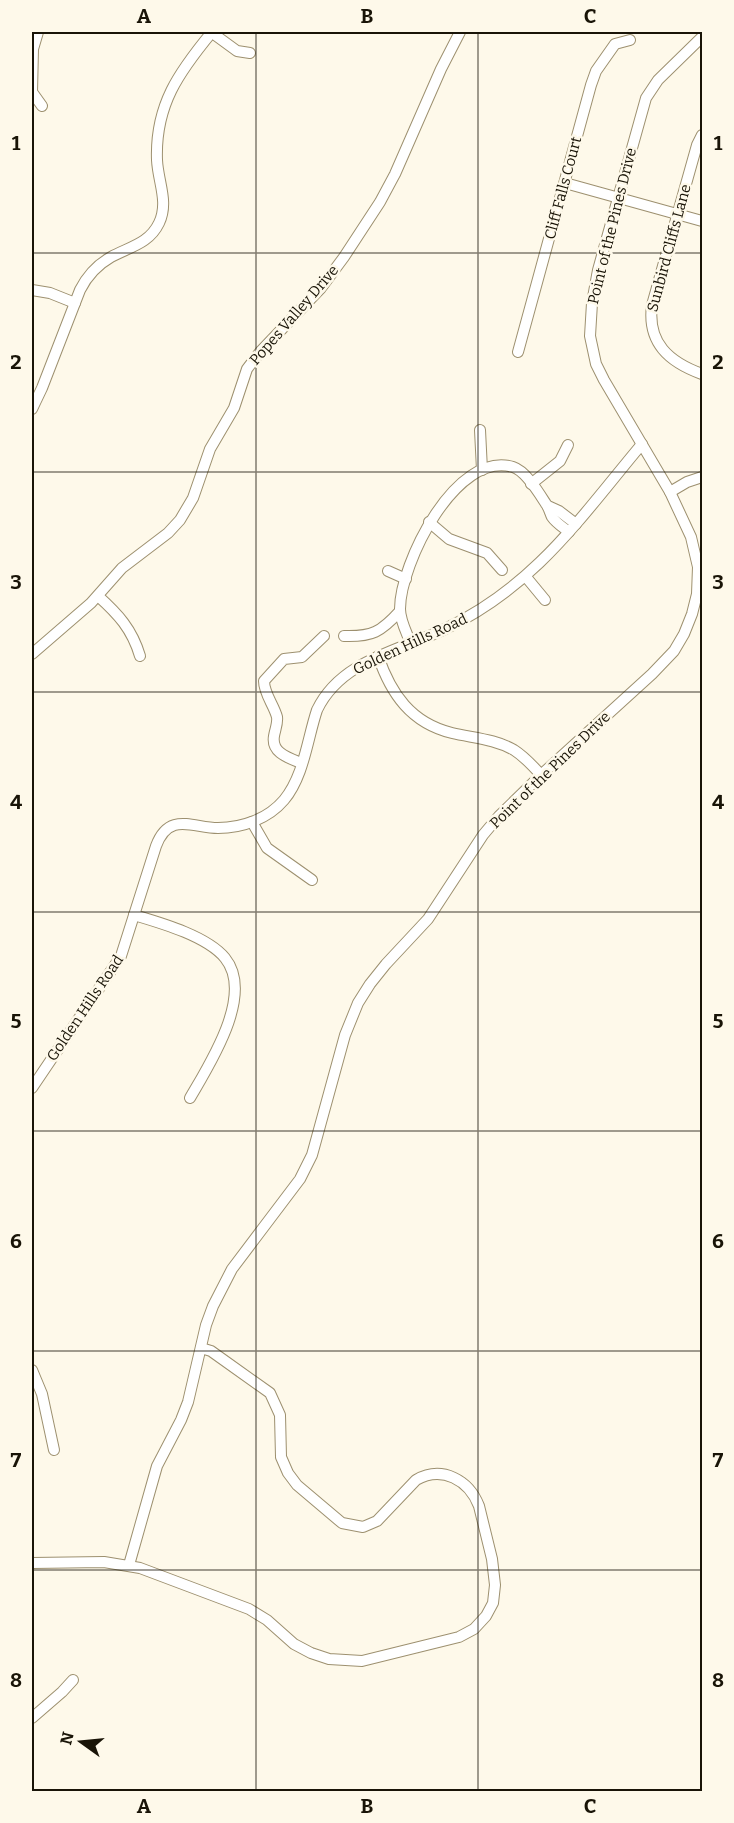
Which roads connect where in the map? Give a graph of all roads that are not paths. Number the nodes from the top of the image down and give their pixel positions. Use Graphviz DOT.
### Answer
graph roads {
  1 [pos="38,32"];
  2 [pos="211,32"];
  3 [pos="460,32"];
  4 [pos="702,37"];
  5 [pos="630,40"];
  6 [pos="250,53"];
  7 [pos="42,106"];
  8 [pos="702,135"];
  9 [pos="565,183"];
  10 [pos="617,197"];
  11 [pos="678,214"];
  12 [pos="702,220"];
  13 [pos="32,290"];
  14 [pos="75,303"];
  15 [pos="518,352"];
  16 [pos="702,374"];
  17 [pos="32,409"];
  18 [pos="480,430"];
  19 [pos="642,444"];
  20 [pos="568,445"];
  21 [pos="482,470"];
  22 [pos="702,477"];
  23 [pos="531,484"];
  24 [pos="670,492"];
  25 [pos="429,522"];
  26 [pos="573,528"];
  27 [pos="700,567"];
  28 [pos="502,570"];
  29 [pos="388,571"];
  30 [pos="525,577"];
  31 [pos="406,579"];
  32 [pos="98,596"];
  33 [pos="545,600"];
  34 [pos="400,611"];
  35 [pos="324,636"];
  36 [pos="344,636"];
  37 [pos="411,644"];
  38 [pos="32,654"];
  39 [pos="140,656"];
  40 [pos="378,656"];
  41 [pos="301,763"];
  42 [pos="541,775"];
  43 [pos="252,822"];
  44 [pos="312,880"];
  45 [pos="134,915"];
  46 [pos="32,1088"];
  47 [pos="190,1098"];
  48 [pos="201,1348"];
  49 [pos="32,1370"];
  50 [pos="54,1449"];
  51 [pos="32,1563"];
  52 [pos="129,1565"];
  53 [pos="73,1680"];
  54 [pos="32,1718"];
  1 -- 7 [label="street"];
  2 -- 6 [label="street"];
  2 -- 14 [label="street"];
  3 -- 32 [label="street, Popes Valley Drive"];
  4 -- 10 [label="street, Point of the Pines Drive"];
  5 -- 9 [label="street, Cliff Falls Court"];
  8 -- 11 [label="street, Sunbird Cliffs Lane"];
  9 -- 10 [label="street"];
  9 -- 15 [label="street, Cliff Falls Court"];
  10 -- 11 [label="street"];
  10 -- 19 [label="street, Point of the Pines Drive"];
  11 -- 12 [label="street"];
  11 -- 16 [label="street, Sunbird Cliffs Lane"];
  13 -- 14 [label="street"];
  14 -- 17 [label="street"];
  18 -- 21 [label="street"];
  19 -- 24 [label="street, Point of the Pines Drive"];
  19 -- 26 [label="street, Golden Hills Road"];
  20 -- 23 [label="street"];
  21 -- 23 [label="street"];
  21 -- 25 [label="street"];
  22 -- 24 [label="street"];
  23 -- 26 [label="street"];
  24 -- 27 [label="street, Point of the Pines Drive"];
  25 -- 28 [label="street"];
  25 -- 31 [label="street"];
  26 -- 30 [label="street, Golden Hills Road"];
  27 -- 42 [label="street, Point of the Pines Drive"];
  29 -- 31 [label="street"];
  30 -- 33 [label="street"];
  30 -- 37 [label="street, Golden Hills Road"];
  31 -- 34 [label="street"];
  32 -- 38 [label="street, Popes Valley Drive"];
  32 -- 39 [label="street"];
  34 -- 36 [label="street"];
  34 -- 37 [label="street"];
  35 -- 41 [label="street"];
  37 -- 40 [label="street, Golden Hills Road"];
  40 -- 41 [label="street, Golden Hills Road"];
  40 -- 42 [label="street"];
  41 -- 43 [label="street, Golden Hills Road"];
  42 -- 48 [label="street, Point of the Pines Drive"];
  43 -- 44 [label="street"];
  43 -- 45 [label="street, Golden Hills Road"];
  45 -- 46 [label="street, Golden Hills Road"];
  45 -- 47 [label="street"];
  48 -- 52 [label="street, Point of the Pines Drive"];
  48 -- 52 [label="street"];
  49 -- 50 [label="street"];
  51 -- 52 [label="street"];
  53 -- 54 [label="street"];
}
